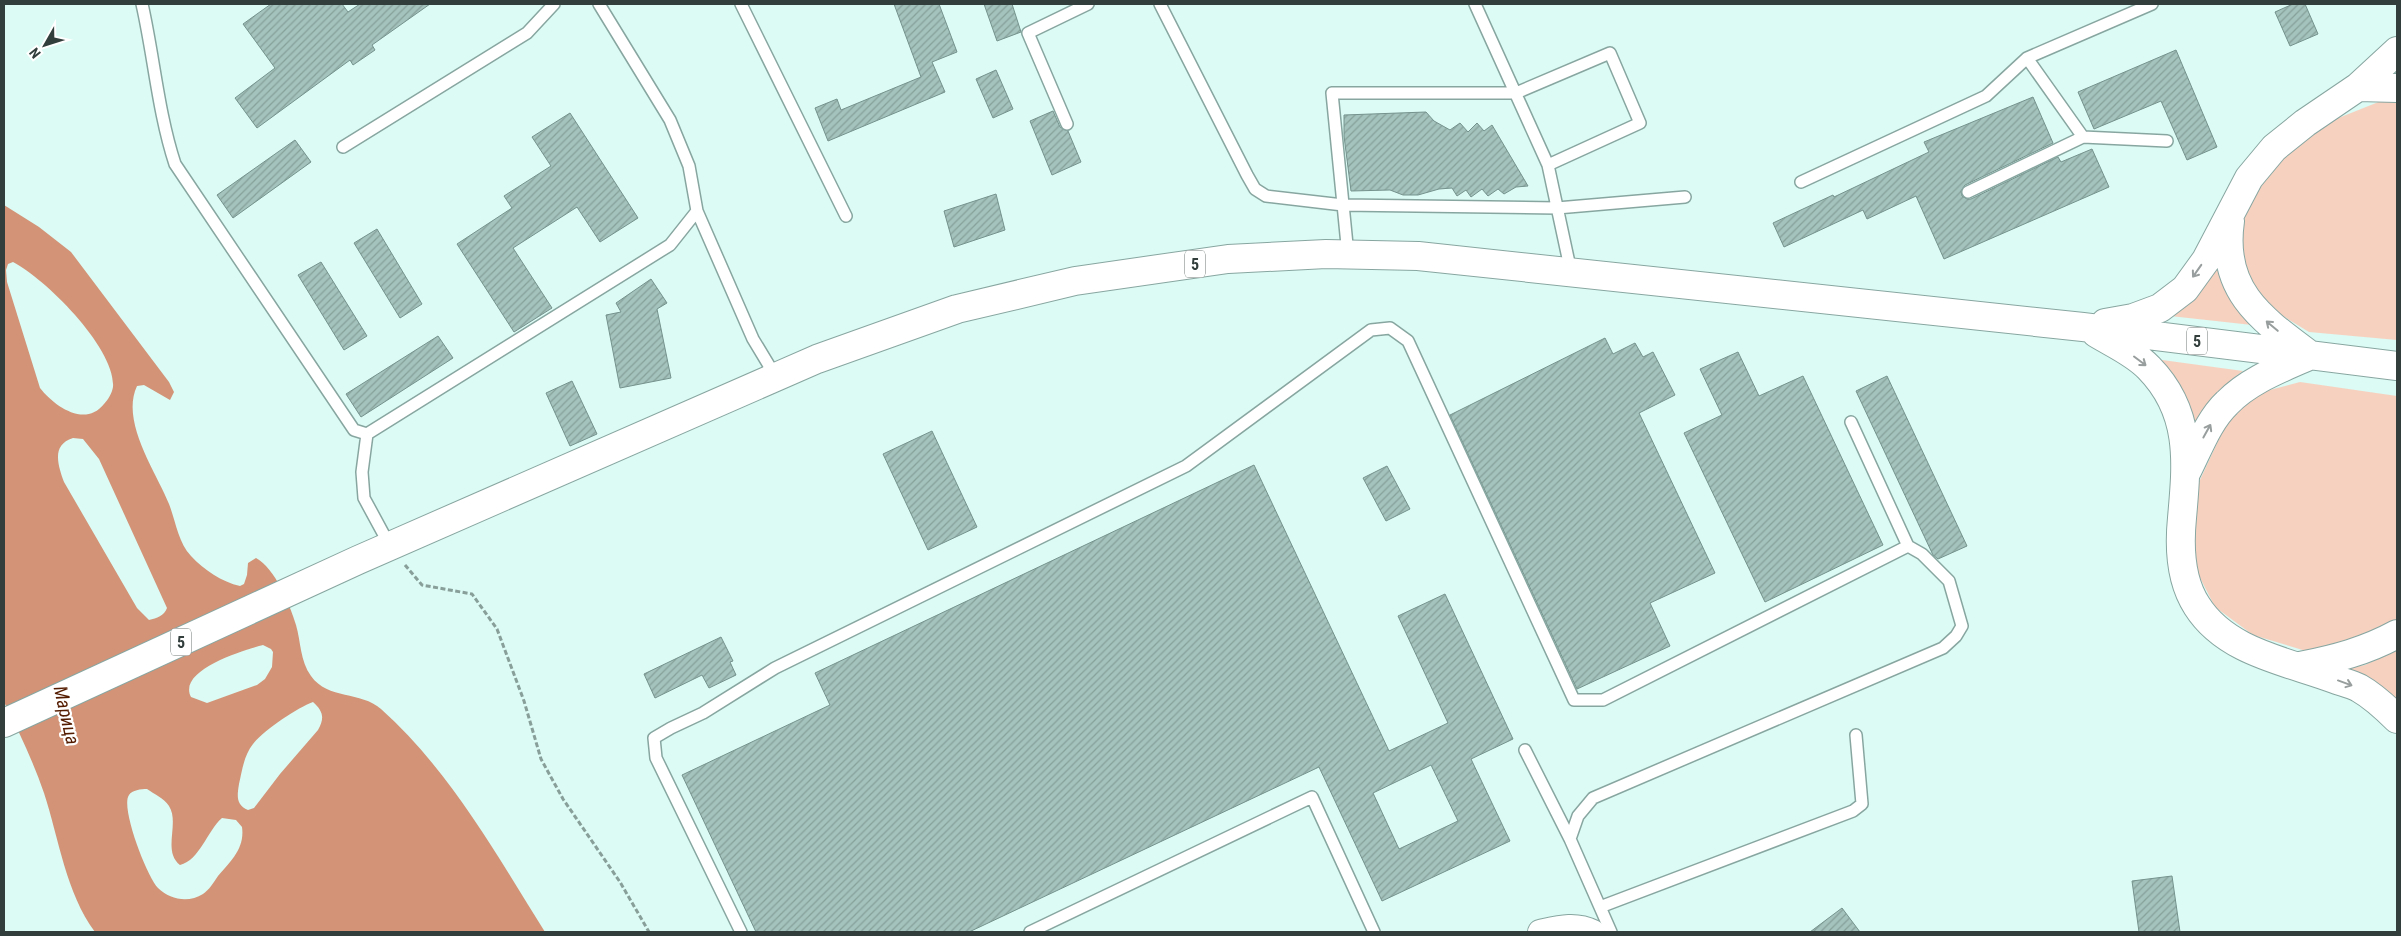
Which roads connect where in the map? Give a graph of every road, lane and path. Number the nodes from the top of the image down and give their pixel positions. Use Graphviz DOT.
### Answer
graph roads {
  1 [pos="142,4"];
  2 [pos="554,4"];
  3 [pos="598,4"];
  4 [pos="741,4"];
  5 [pos="1088,4"];
  6 [pos="1160,4"];
  7 [pos="1475,4"];
  8 [pos="2152,4"];
  9 [pos="2397,50"];
  10 [pos="2027,58"];
  11 [pos="2358,87"];
  12 [pos="2397,88"];
  13 [pos="1516,93"];
  14 [pos="1067,124"];
  15 [pos="2083,137"];
  16 [pos="2167,141"];
  17 [pos="343,148"];
  18 [pos="1548,165"];
  19 [pos="1801,182"];
  20 [pos="1968,192"];
  21 [pos="1685,197"];
  22 [pos="1343,205"];
  23 [pos="1557,208"];
  24 [pos="697,211"];
  25 [pos="2231,214"];
  26 [pos="846,216"];
  27 [pos="1348,255"];
  28 [pos="1571,272"];
  29 [pos="2083,327"];
  30 [pos="2310,355"];
  31 [pos="2397,366"];
  32 [pos="776,377"];
  33 [pos="1852,422"];
  34 [pos="367,434"];
  35 [pos="2186,475"];
  36 [pos="390,546"];
  37 [pos="1908,546"];
  38 [pos="2397,634"];
  39 [pos="2300,666"];
  40 [pos="2397,719"];
  41 [pos="4,723"];
  42 [pos="1856,735"];
  43 [pos="1525,750"];
  44 [pos="1570,839"];
  45 [pos="1600,907"];
  46 [pos="649,932"];
  47 [pos="741,932"];
  48 [pos="1030,932"];
  49 [pos="1374,932"];
  50 [pos="1540,932"];
  51 [pos="1593,932"];
  52 [pos="1611,932"];
  1 -- 34 [label="lane"];
  2 -- 17 [label="lane"];
  3 -- 24 [label="lane"];
  4 -- 26 [label="lane"];
  5 -- 14 [label="lane"];
  6 -- 22 [label="lane"];
  7 -- 13 [label="lane"];
  8 -- 10 [label="lane"];
  9 -- 11 [label="main road"];
  10 -- 15 [label="lane"];
  10 -- 19 [label="lane"];
  11 -- 12 [label="main road"];
  11 -- 25 [label="main road"];
  13 -- 18 [label="lane"];
  13 -- 18 [label="lane"];
  13 -- 22 [label="lane"];
  15 -- 16 [label="lane"];
  15 -- 20 [label="lane"];
  18 -- 23 [label="lane"];
  21 -- 23 [label="lane"];
  22 -- 23 [label="lane"];
  22 -- 27 [label="lane"];
  23 -- 28 [label="lane"];
  24 -- 32 [label="lane"];
  24 -- 34 [label="lane"];
  25 -- 29 [label="main road, one-way"];
  30 -- 25 [label="main road, one-way"];
  27 -- 28 [label="main road, 5"];
  27 -- 32 [label="main road, 5"];
  28 -- 29 [label="main road, 5"];
  29 -- 30 [label="main road, 5"];
  29 -- 35 [label="main road, one-way"];
  30 -- 31 [label="main road, 5"];
  35 -- 30 [label="main road, one-way"];
  32 -- 36 [label="main road, 5"];
  33 -- 37 [label="lane"];
  34 -- 36 [label="lane"];
  35 -- 39 [label="main road"];
  36 -- 41 [label="main road, 5"];
  36 -- 46 [label="path"];
  37 -- 44 [label="lane"];
  37 -- 47 [label="lane"];
  38 -- 39 [label="main road"];
  39 -- 40 [label="main road, one-way"];
  42 -- 45 [label="lane"];
  43 -- 44 [label="lane"];
  44 -- 45 [label="lane"];
  45 -- 52 [label="lane"];
  48 -- 49 [label="lane"];
  50 -- 51 [label="street"];
}
